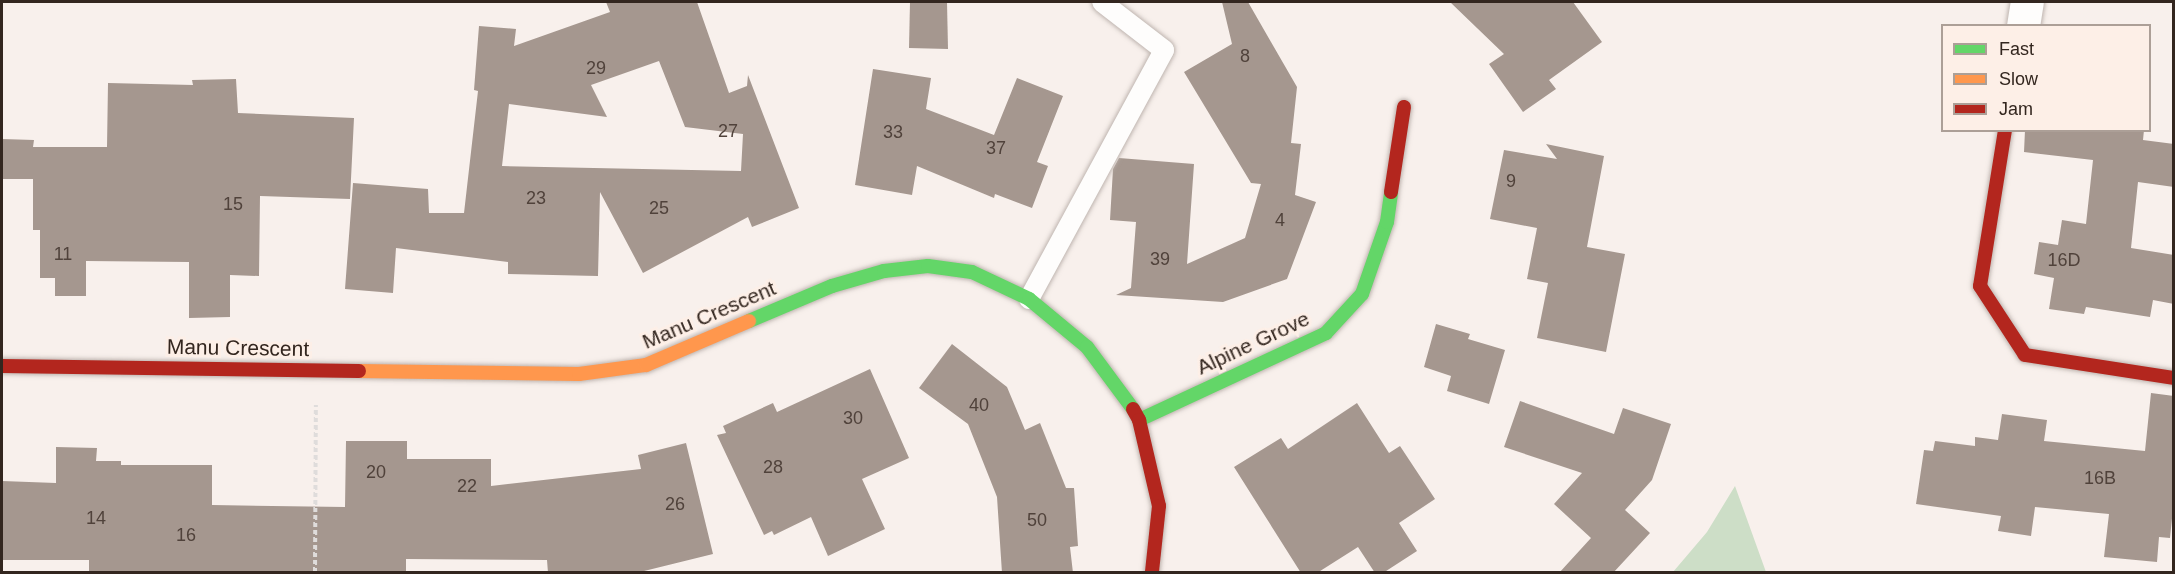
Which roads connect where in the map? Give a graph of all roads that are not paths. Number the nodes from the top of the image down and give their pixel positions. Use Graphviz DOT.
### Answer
graph roads {
  1 [pos="1102,2"];
  2 [pos="2026,2"];
  3 [pos="2023,24"];
  4 [pos="1404,107"];
  5 [pos="2006,132"];
  6 [pos="1029,299"];
  7 [pos="2,366"];
  8 [pos="2174,378"];
  9 [pos="1139,420"];
  10 [pos="1152,573"];
  1 -- 6 [label="lane"];
  2 -- 3 [label="street"];
  4 -- 9 [label="street, Alpine Grove"];
  5 -- 8 [label="street"];
  6 -- 7 [label="street, Manu Crescent"];
  6 -- 9 [label="street, Manu Crescent"];
  9 -- 10 [label="street, Manu Crescent"];
}
